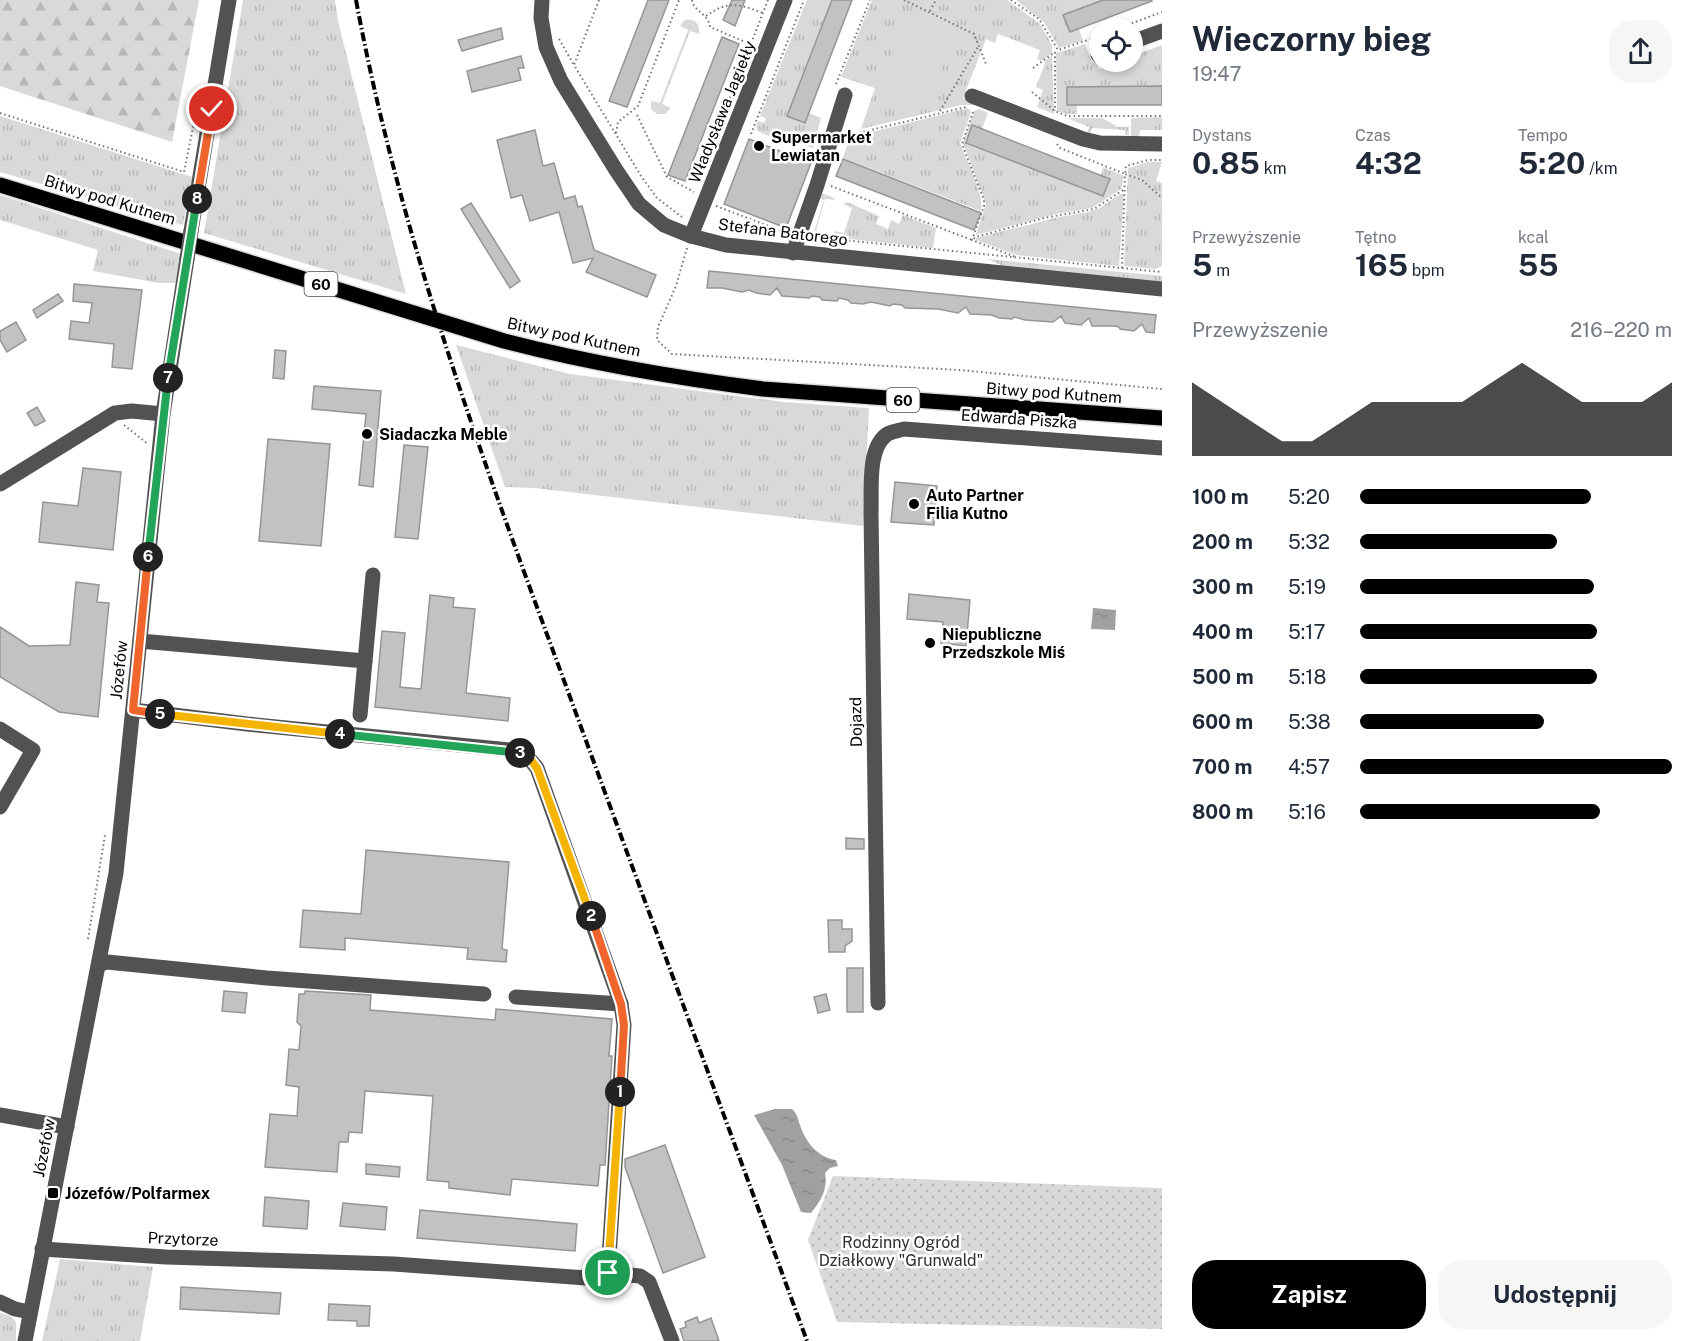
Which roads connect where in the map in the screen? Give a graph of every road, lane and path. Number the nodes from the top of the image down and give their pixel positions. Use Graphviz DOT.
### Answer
graph roads {
  1 [pos="229,0"];
  2 [pos="542,0"];
  3 [pos="599,0"];
  4 [pos="679,0"];
  5 [pos="692,0"];
  6 [pos="768,0"];
  7 [pos="785,0"];
  8 [pos="804,0"];
  9 [pos="870,0"];
  10 [pos="904,0"];
  11 [pos="936,0"];
  12 [pos="1012,0"];
  13 [pos="930,11"];
  14 [pos="1162,12"];
  15 [pos="763,13"];
  16 [pos="706,16"];
  17 [pos="1143,19"];
  18 [pos="1162,31"];
  19 [pos="1143,38"];
  20 [pos="1089,40"];
  21 [pos="750,44"];
  22 [pos="978,47"];
  23 [pos="1056,51"];
  24 [pos="986,63"];
  25 [pos="1033,68"];
  26 [pos="840,90"];
  27 [pos="1032,92"];
  28 [pos="972,96"];
  29 [pos="212,109"];
  30 [pos="1055,111"];
  31 [pos="0,113"];
  32 [pos="939,113"];
  33 [pos="638,115"];
  34 [pos="1162,116"];
  35 [pos="718,129"];
  36 [pos="615,133"];
  37 [pos="751,134"];
  38 [pos="832,139"];
  39 [pos="1055,141"];
  40 [pos="1162,144"];
  41 [pos="1162,160"];
  42 [pos="1125,174"];
  43 [pos="827,183"];
  44 [pos="0,185"];
  45 [pos="1125,189"];
  46 [pos="1162,198"];
  47 [pos="698,201"];
  48 [pos="687,210"];
  49 [pos="799,236"];
  50 [pos="691,237"];
  51 [pos="972,240"];
  52 [pos="793,253"];
  53 [pos="1020,258"];
  54 [pos="1122,268"];
  55 [pos="1162,270"];
  56 [pos="1162,289"];
  57 [pos="1162,389"];
  58 [pos="163,414"];
  59 [pos="1162,418"];
  60 [pos="879,442"];
  61 [pos="1162,448"];
  62 [pos="0,484"];
  63 [pos="373,575"];
  64 [pos="140,641"];
  65 [pos="365,661"];
  66 [pos="133,710"];
  67 [pos="360,715"];
  68 [pos="0,729"];
  69 [pos="0,807"];
  70 [pos="106,830"];
  71 [pos="88,943"];
  72 [pos="100,964"];
  73 [pos="484,994"];
  74 [pos="516,997"];
  75 [pos="878,1003"];
  76 [pos="621,1004"];
  77 [pos="0,1115"];
  78 [pos="67,1127"];
  79 [pos="42,1249"];
  80 [pos="608,1273"];
  81 [pos="1,1303"];
  82 [pos="30,1312"];
  83 [pos="24,1341"];
  84 [pos="672,1341"];
  1 -- 29 [label="street, Józefów"];
  2 -- 50 [label="street, Stefana Batorego"];
  3 -- 36 [label="path"];
  4 -- 36 [label="path"];
  5 -- 16 [label="path"];
  6 -- 15 [label="path"];
  7 -- 47 [label="street, Władysława Jagiełły"];
  8 -- 37 [label="path"];
  9 -- 26 [label="path"];
  10 -- 13 [label="path"];
  11 -- 13 [label="path"];
  12 -- 23 [label="path"];
  13 -- 22 [label="path"];
  14 -- 17 [label="path"];
  15 -- 16 [label="path"];
  15 -- 21 [label="path"];
  16 -- 21 [label="path"];
  18 -- 19 [label="street"];
  20 -- 23 [label="path"];
  21 -- 35 [label="path"];
  22 -- 24 [label="path"];
  22 -- 32 [label="path"];
  23 -- 25 [label="path"];
  23 -- 30 [label="path"];
  26 -- 38 [label="street"];
  27 -- 30 [label="path"];
  28 -- 40 [label="street"];
  29 -- 31 [label="path"];
  29 -- 58 [label="street, Józefów, bridge"];
  30 -- 34 [label="path"];
  32 -- 38 [label="path"];
  32 -- 51 [label="path"];
  33 -- 47 [label="path"];
  36 -- 48 [label="path"];
  38 -- 49 [label="street"];
  39 -- 42 [label="path"];
  41 -- 42 [label="path"];
  42 -- 45 [label="path"];
  42 -- 46 [label="path"];
  43 -- 51 [label="path"];
  44 -- 59 [label="main road, Bitwy pod Kutnem / 60"];
  45 -- 51 [label="path"];
  45 -- 54 [label="path"];
  47 -- 49 [label="path"];
  47 -- 50 [label="street, Władysława Jagiełły"];
  49 -- 52 [label="street"];
  49 -- 53 [label="path"];
  50 -- 52 [label="street, Stefana Batorego"];
  50 -- 57 [label="path"];
  51 -- 53 [label="path"];
  52 -- 56 [label="street, Stefana Batorego"];
  53 -- 54 [label="path"];
  54 -- 55 [label="path"];
  58 -- 62 [label="street"];
  58 -- 64 [label="street, Józefów"];
  60 -- 61 [label="street, Edwarda Piszka"];
  60 -- 75 [label="street, Dojazd"];
  63 -- 65 [label="street"];
  64 -- 65 [label="street"];
  64 -- 66 [label="street, Józefów"];
  65 -- 67 [label="street"];
  66 -- 72 [label="street, Józefów"];
  66 -- 76 [label="street"];
  68 -- 69 [label="street"];
  70 -- 71 [label="path"];
  72 -- 73 [label="street"];
  72 -- 78 [label="street, Józefów"];
  74 -- 76 [label="street"];
  76 -- 80 [label="street"];
  77 -- 78 [label="street"];
  78 -- 79 [label="street, Józefów"];
  79 -- 80 [label="street, Przytorze"];
  79 -- 82 [label="street, Józefów"];
  80 -- 84 [label="street, Przytorze"];
  81 -- 82 [label="street"];
  82 -- 83 [label="street, Józefów"];
}
